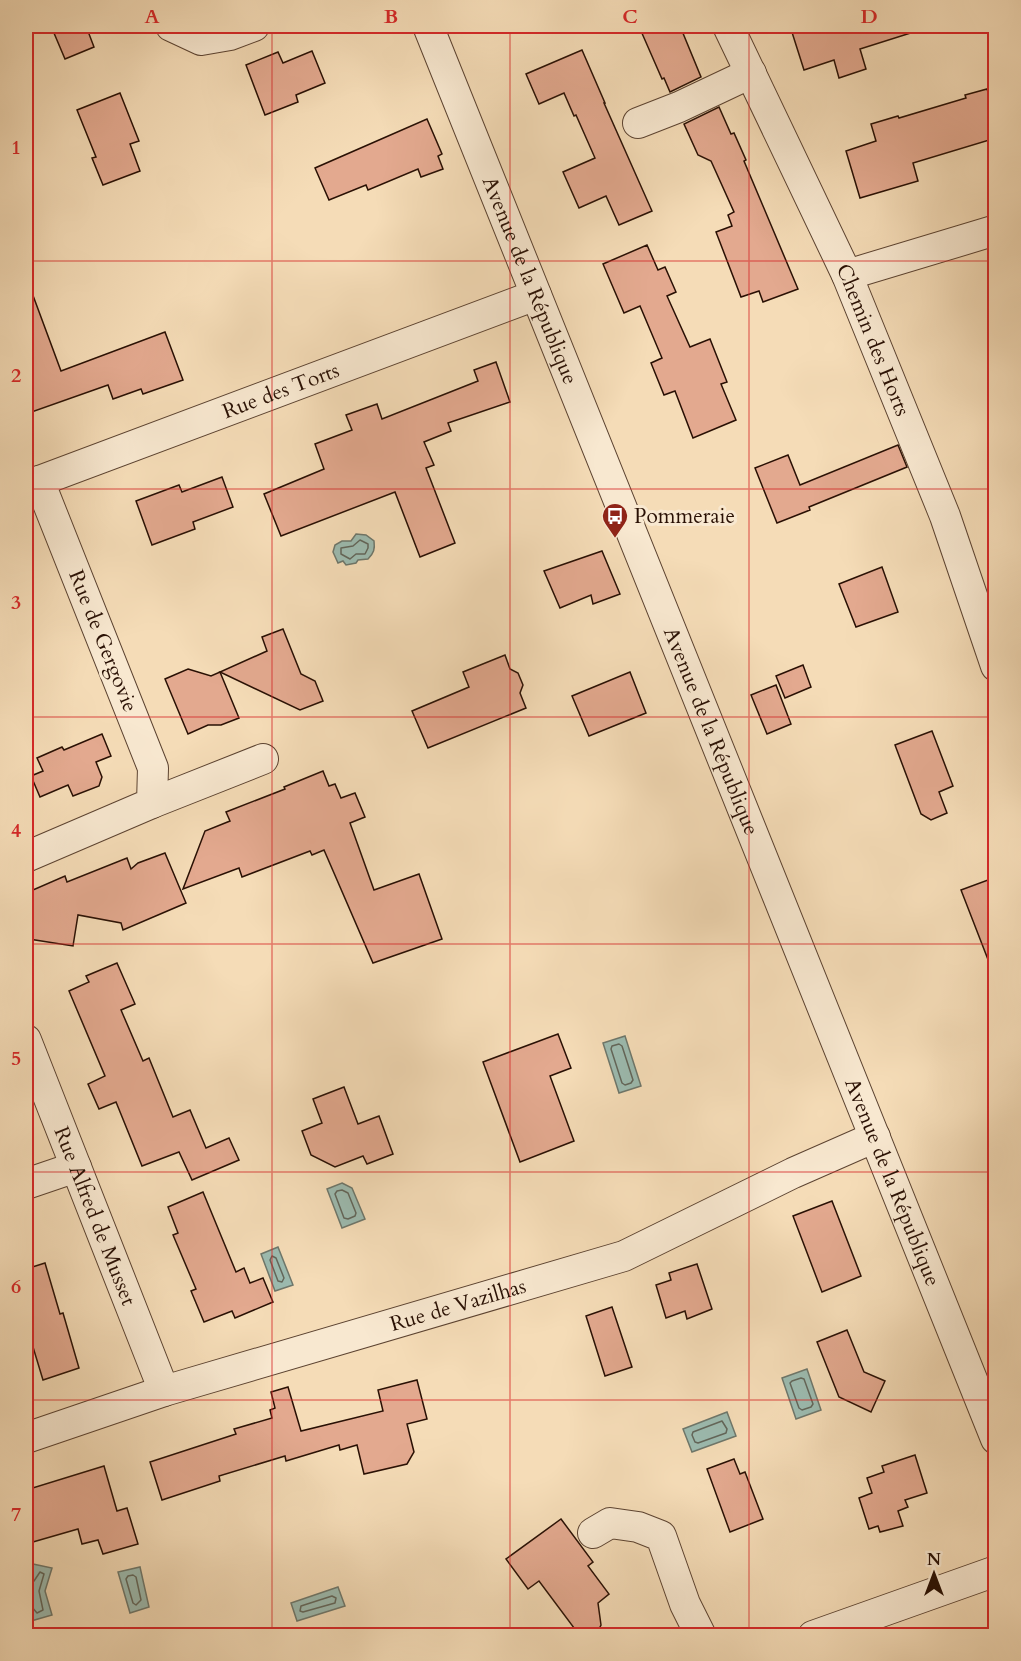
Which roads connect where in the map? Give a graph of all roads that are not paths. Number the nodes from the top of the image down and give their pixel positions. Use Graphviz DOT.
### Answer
graph roads {
  1 [pos="171,26"];
  2 [pos="254,26"];
  3 [pos="428,26"];
  4 [pos="728,26"];
  5 [pos="751,73"];
  6 [pos="638,123"];
  7 [pos="996,230"];
  8 [pos="847,275"];
  9 [pos="536,294"];
  10 [pos="32,484"];
  11 [pos="996,666"];
  12 [pos="263,759"];
  13 [pos="152,803"];
  14 [pos="26,858"];
  15 [pos="26,1040"];
  16 [pos="875,1137"];
  17 [pos="76,1167"];
  18 [pos="26,1184"];
  19 [pos="164,1391"];
  20 [pos="26,1437"];
  21 [pos="996,1438"];
  22 [pos="593,1533"];
  23 [pos="996,1571"];
  24 [pos="701,1635"];
  25 [pos="813,1635"];
  1 -- 2 [label="street"];
  3 -- 9 [label="street, Avenue de la République"];
  4 -- 5 [label="street, Chemin des Horts"];
  5 -- 6 [label="street"];
  5 -- 8 [label="street, Chemin des Horts"];
  7 -- 8 [label="street"];
  8 -- 11 [label="street, Chemin des Horts"];
  9 -- 10 [label="street, Rue des Torts"];
  9 -- 16 [label="street, Avenue de la République"];
  10 -- 13 [label="street, Rue de Gergovie"];
  12 -- 13 [label="street"];
  13 -- 14 [label="street"];
  15 -- 17 [label="street, Rue Alfred de Musset"];
  16 -- 19 [label="street, Rue de Vazilhas"];
  16 -- 21 [label="street, Avenue de la République"];
  17 -- 18 [label="street"];
  17 -- 19 [label="street, Rue Alfred de Musset"];
  19 -- 20 [label="street, Rue de Vazilhas"];
  22 -- 24 [label="street"];
  23 -- 25 [label="street"];
}
